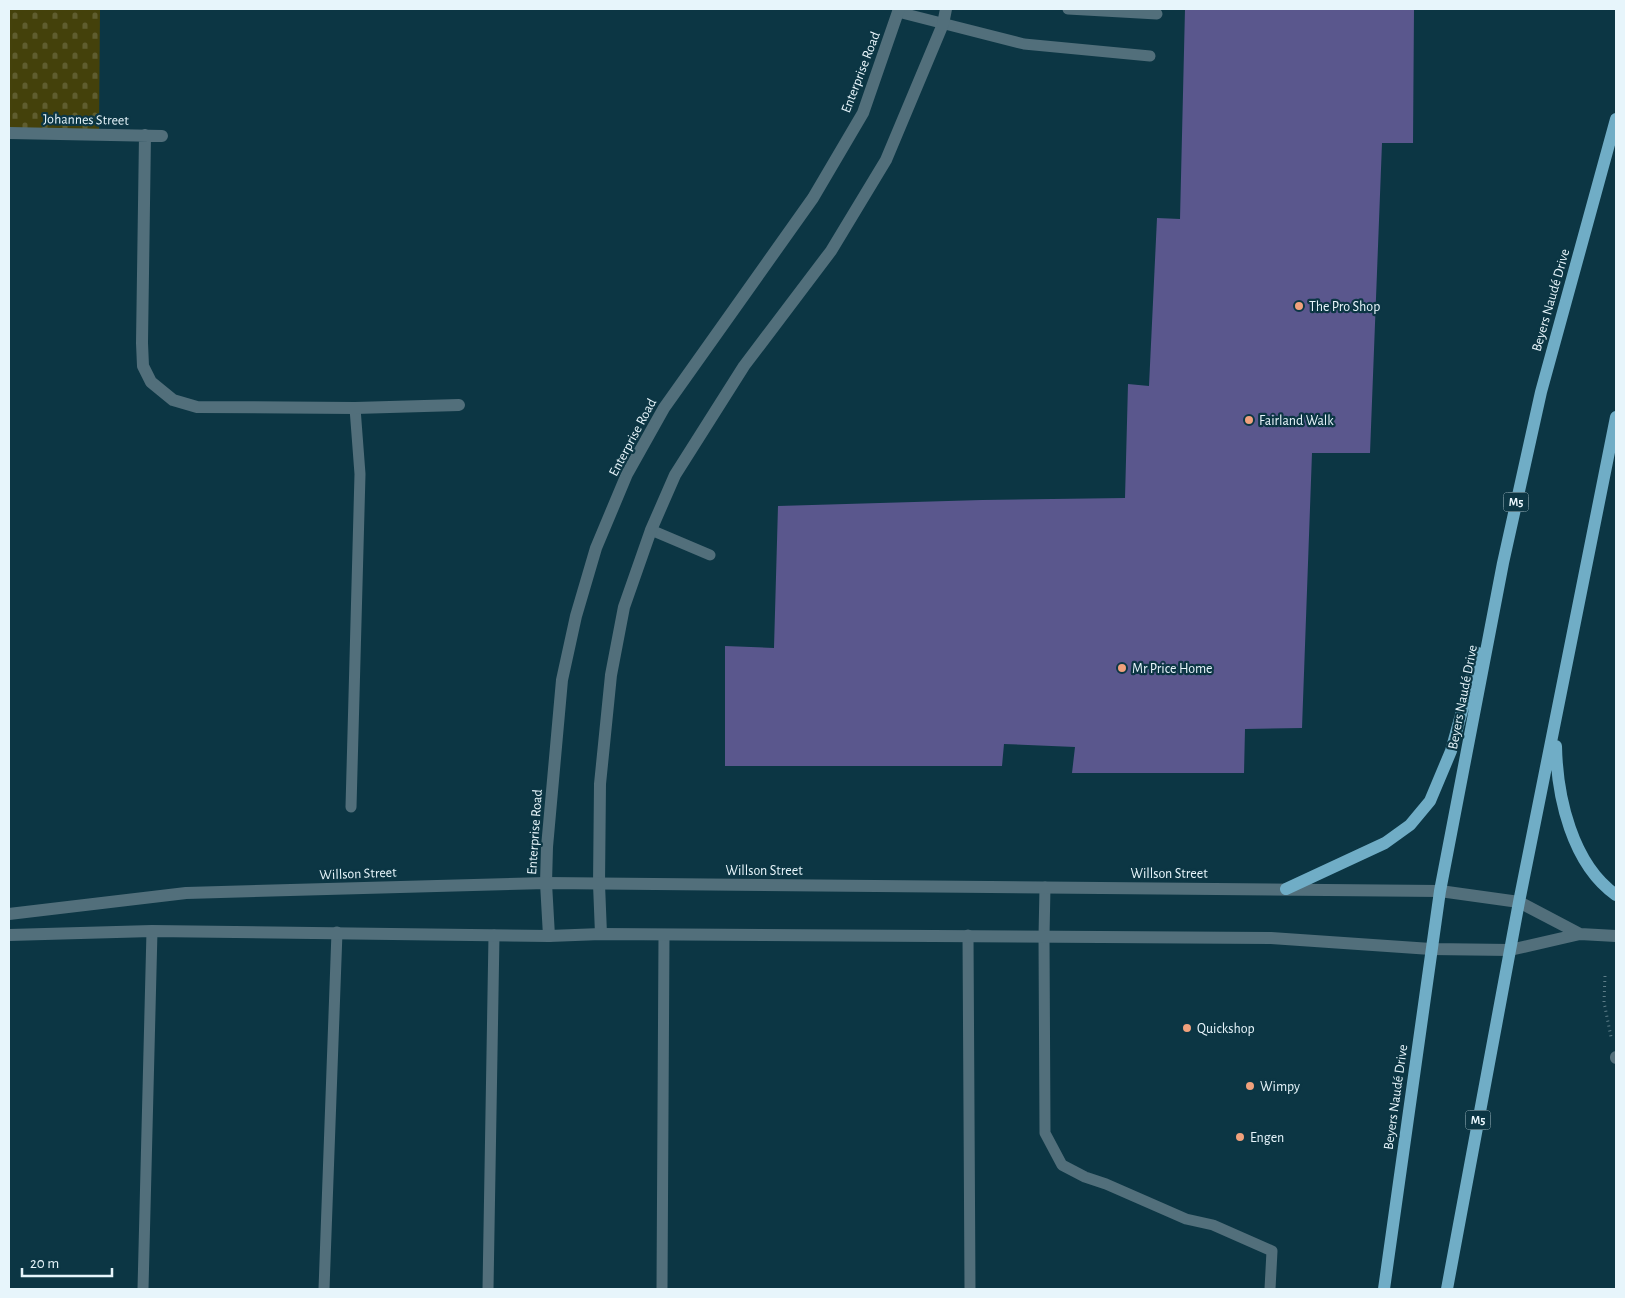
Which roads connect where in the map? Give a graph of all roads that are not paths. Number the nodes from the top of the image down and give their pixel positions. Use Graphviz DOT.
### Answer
graph roads {
  1 [pos="946,9"];
  2 [pos="1068,9"];
  3 [pos="898,10"];
  4 [pos="1157,14"];
  5 [pos="943,24"];
  6 [pos="1150,56"];
  7 [pos="1616,119"];
  8 [pos="9,133"];
  9 [pos="145,135"];
  10 [pos="162,136"];
  11 [pos="459,405"];
  12 [pos="355,408"];
  13 [pos="1616,417"];
  14 [pos="1614,445"];
  15 [pos="651,530"];
  16 [pos="710,555"];
  17 [pos="1503,563"];
  18 [pos="1556,721"];
  19 [pos="351,807"];
  20 [pos="546,883"];
  21 [pos="599,884"];
  22 [pos="1045,887"];
  23 [pos="1286,889"];
  24 [pos="1440,891"];
  25 [pos="1616,895"];
  26 [pos="1519,902"];
  27 [pos="9,914"];
  28 [pos="152,931"];
  29 [pos="337,932"];
  30 [pos="601,934"];
  31 [pos="1580,934"];
  32 [pos="9,935"];
  33 [pos="494,935"];
  34 [pos="664,935"];
  35 [pos="968,935"];
  36 [pos="549,936"];
  37 [pos="1044,936"];
  38 [pos="1616,936"];
  39 [pos="1432,949"];
  40 [pos="1510,950"];
  41 [pos="143,1289"];
  42 [pos="324,1289"];
  43 [pos="488,1289"];
  44 [pos="662,1289"];
  45 [pos="970,1289"];
  46 [pos="1270,1289"];
  47 [pos="1384,1289"];
  48 [pos="1447,1289"];
  1 -- 5 [label="street"];
  2 -- 4 [label="lane"];
  3 -- 5 [label="lane"];
  3 -- 20 [label="street, Enterprise Road"];
  5 -- 6 [label="lane"];
  5 -- 15 [label="street"];
  7 -- 17 [label="main road, Beyers Naudé Drive / M5"];
  8 -- 9 [label="street, Johannes Street"];
  9 -- 10 [label="street, Johannes Street"];
  9 -- 12 [label="street"];
  11 -- 12 [label="street"];
  12 -- 19 [label="lane"];
  13 -- 14 [label="main road, M5"];
  14 -- 18 [label="main road, M5"];
  15 -- 16 [label="lane"];
  15 -- 21 [label="street"];
  17 -- 23 [label="main road"];
  17 -- 24 [label="main road, Beyers Naudé Drive / M5"];
  18 -- 25 [label="main road"];
  18 -- 26 [label="main road, M5"];
  20 -- 21 [label="street, Willson Street"];
  20 -- 27 [label="street, Willson Street"];
  20 -- 36 [label="street, Enterprise Road"];
  21 -- 22 [label="street, Willson Street"];
  21 -- 30 [label="street"];
  22 -- 23 [label="street, Willson Street"];
  22 -- 37 [label="lane"];
  23 -- 24 [label="street, Willson Street"];
  24 -- 26 [label="street, Willson Street"];
  24 -- 39 [label="main road, Beyers Naudé Drive / M5"];
  26 -- 31 [label="street, Willson Street"];
  26 -- 40 [label="main road, M5"];
  28 -- 29 [label="street"];
  28 -- 32 [label="street"];
  28 -- 41 [label="lane"];
  29 -- 33 [label="street"];
  29 -- 42 [label="lane"];
  30 -- 34 [label="street"];
  30 -- 36 [label="street"];
  31 -- 38 [label="street"];
  31 -- 40 [label="street"];
  33 -- 36 [label="street"];
  33 -- 43 [label="lane"];
  34 -- 35 [label="street"];
  34 -- 44 [label="lane"];
  35 -- 37 [label="street"];
  35 -- 45 [label="lane"];
  37 -- 39 [label="street"];
  37 -- 46 [label="lane"];
  39 -- 40 [label="street"];
  39 -- 47 [label="main road, Beyers Naudé Drive / M5"];
  40 -- 48 [label="main road, M5"];
}
